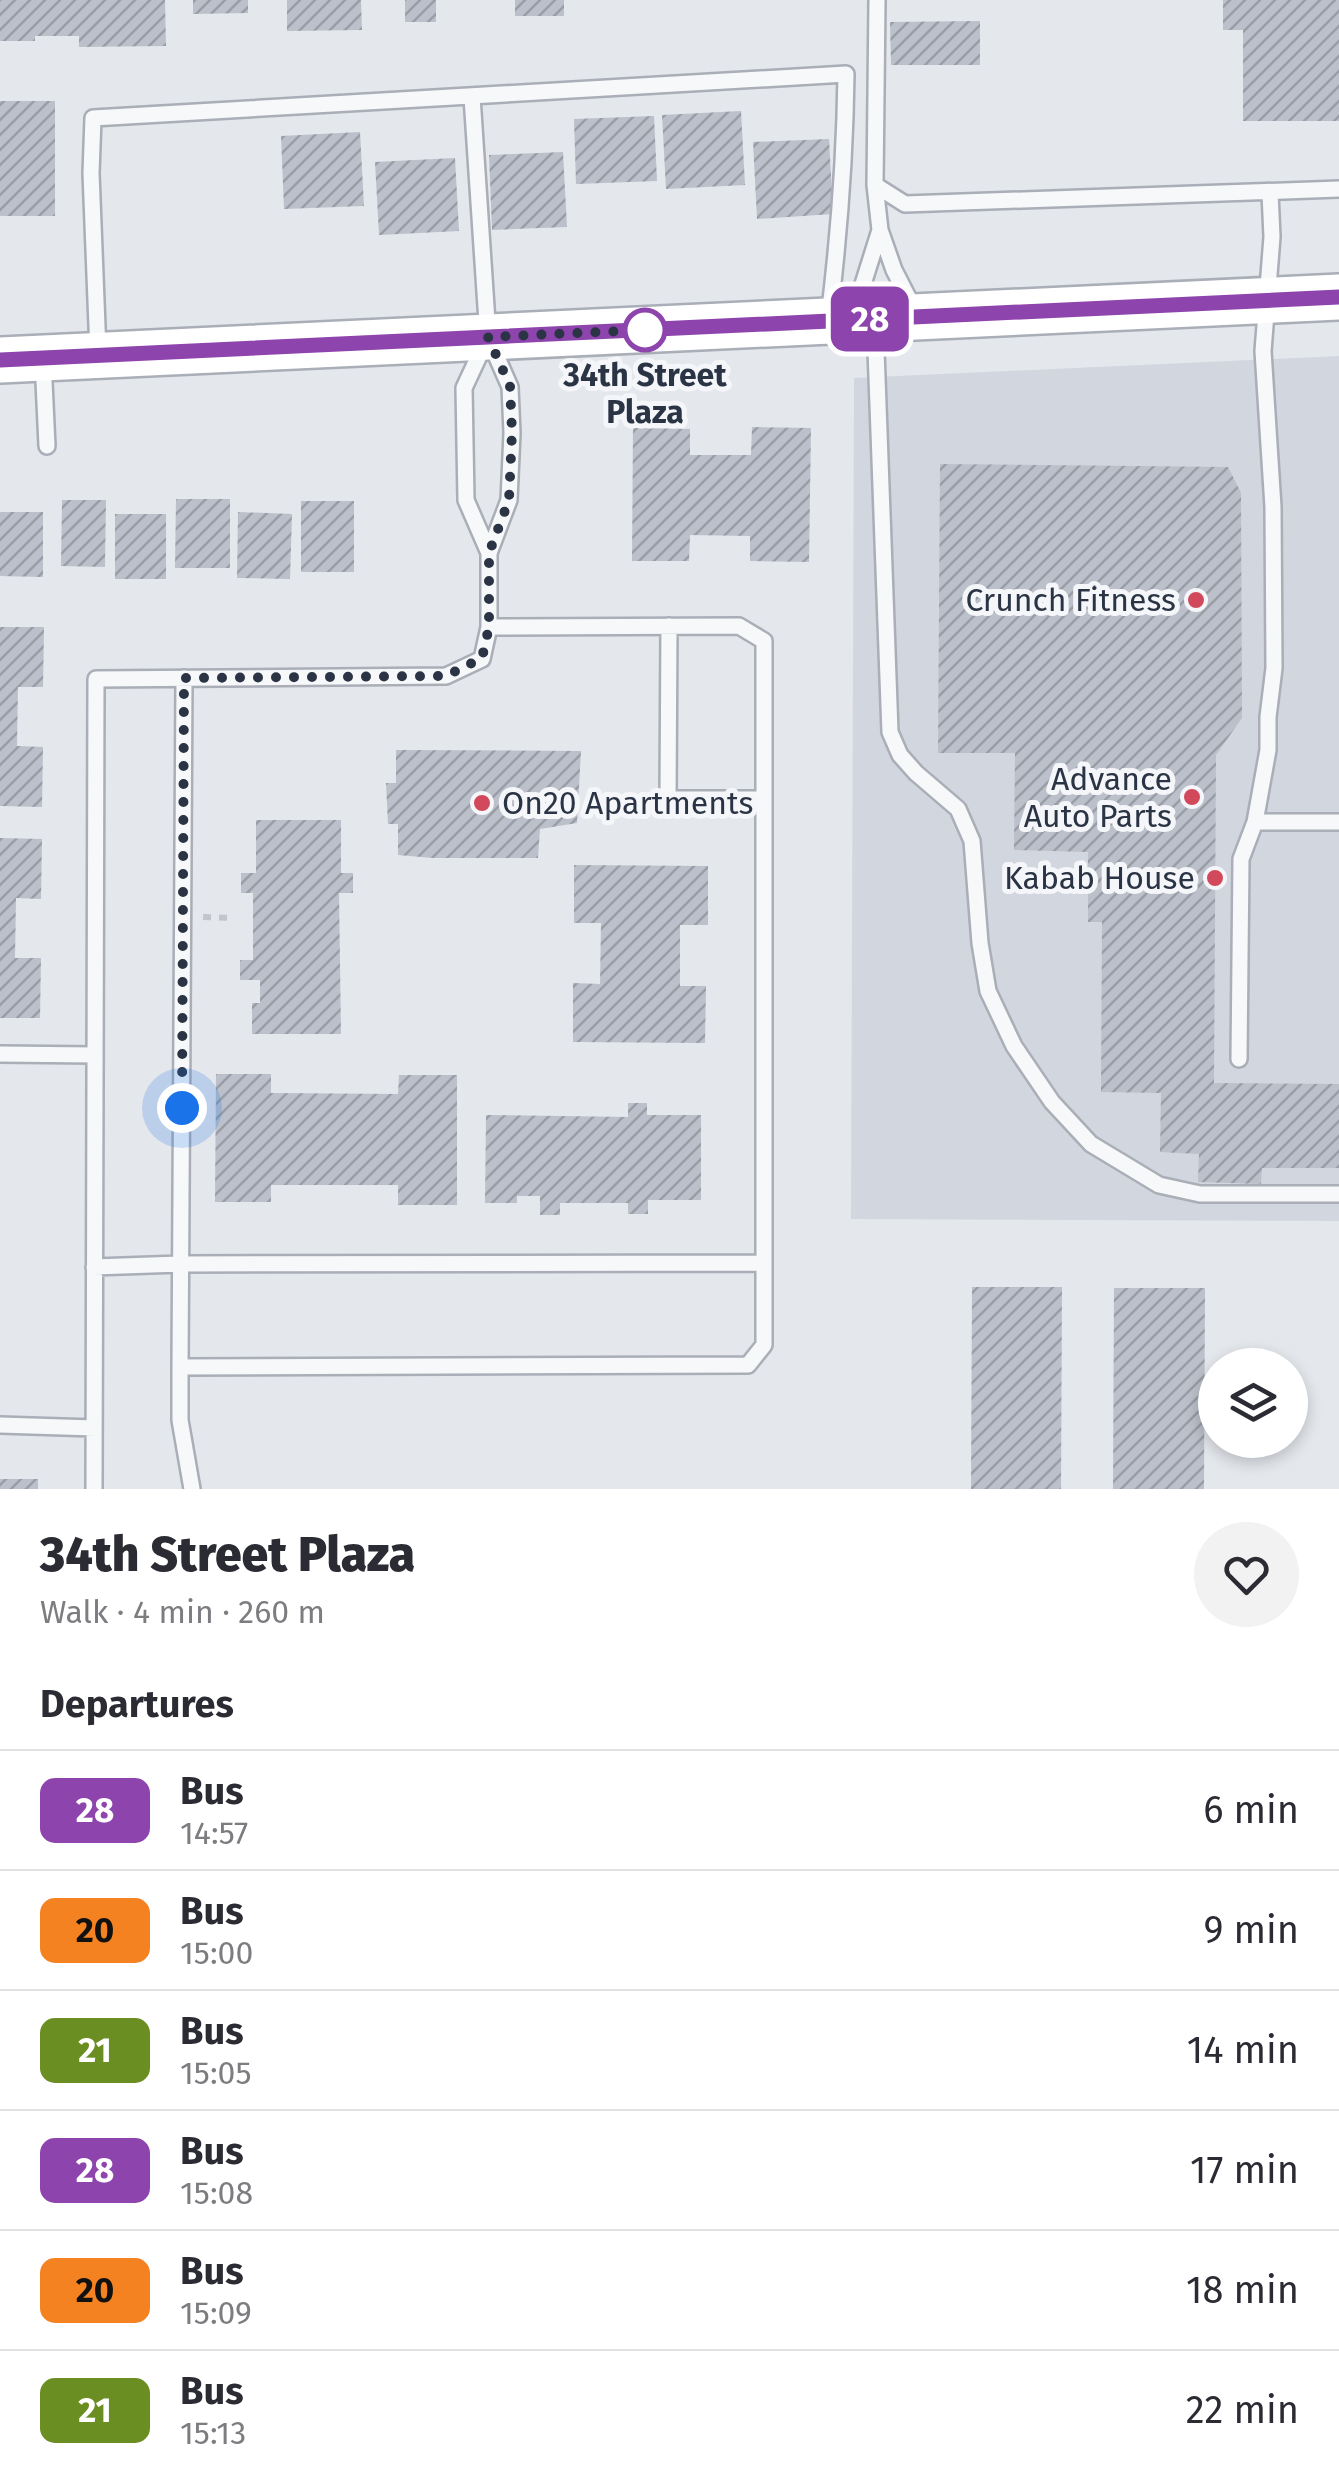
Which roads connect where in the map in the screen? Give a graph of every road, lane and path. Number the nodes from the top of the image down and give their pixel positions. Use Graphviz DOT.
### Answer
graph roads {
  1 [pos="877,0"];
  2 [pos="472,98"];
  3 [pos="874,185"];
  4 [pos="1339,190"];
  5 [pos="1270,193"];
  6 [pos="880,230"];
  7 [pos="1339,298"];
  8 [pos="1266,301"];
  9 [pos="868,319"];
  10 [pos="488,337"];
  11 [pos="98,355"];
  12 [pos="11,356"];
  13 [pos="47,446"];
  14 [pos="489,553"];
  15 [pos="669,626"];
  16 [pos="489,627"];
  17 [pos="184,678"];
  18 [pos="764,799"];
  19 [pos="1255,822"];
  20 [pos="1339,822"];
  21 [pos="202,918"];
  22 [pos="231,918"];
  23 [pos="0,1054"];
  24 [pos="95,1054"];
  25 [pos="1238,1059"];
  26 [pos="1339,1194"];
  27 [pos="764,1262"];
  28 [pos="180,1264"];
  29 [pos="94,1267"];
  30 [pos="180,1367"];
  31 [pos="0,1424"];
  32 [pos="94,1428"];
  33 [pos="94,1489"];
  34 [pos="192,1489"];
  1 -- 3 [label="lane"];
  2 -- 9 [label="lane"];
  2 -- 10 [label="lane"];
  2 -- 11 [label="lane"];
  3 -- 5 [label="lane"];
  3 -- 6 [label="lane"];
  4 -- 5 [label="lane"];
  5 -- 8 [label="lane"];
  6 -- 9 [label="lane"];
  6 -- 9 [label="lane"];
  7 -- 8 [label="main road"];
  8 -- 9 [label="main road"];
  8 -- 19 [label="lane"];
  9 -- 10 [label="main road"];
  9 -- 26 [label="lane"];
  10 -- 11 [label="main road"];
  10 -- 14 [label="lane"];
  10 -- 14 [label="lane"];
  11 -- 12 [label="main road"];
  12 -- 13 [label="lane"];
  14 -- 16 [label="lane"];
  15 -- 16 [label="lane"];
  15 -- 18 [label="lane"];
  15 -- 18 [label="lane"];
  16 -- 17 [label="lane"];
  17 -- 24 [label="lane"];
  17 -- 28 [label="lane"];
  18 -- 27 [label="lane"];
  19 -- 20 [label="lane"];
  19 -- 25 [label="lane"];
  21 -- 22 [label="path"];
  23 -- 24 [label="lane"];
  24 -- 29 [label="lane"];
  27 -- 28 [label="lane"];
  27 -- 30 [label="lane"];
  28 -- 29 [label="lane"];
  28 -- 30 [label="lane"];
  29 -- 32 [label="lane"];
  30 -- 34 [label="lane"];
  31 -- 32 [label="lane"];
  32 -- 33 [label="lane"];
}
